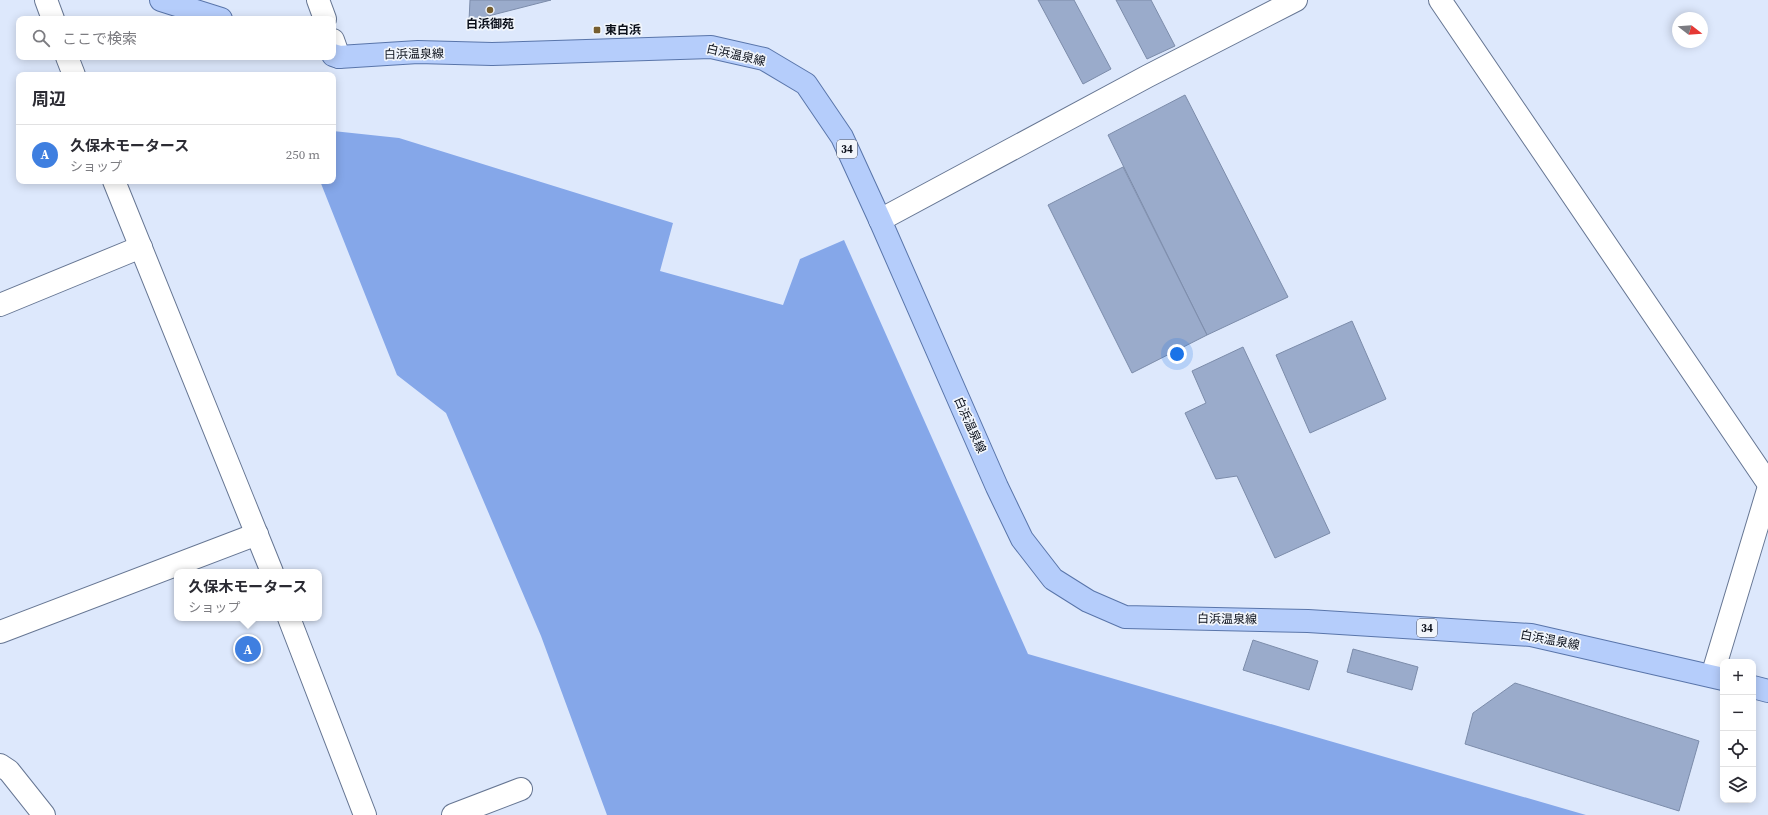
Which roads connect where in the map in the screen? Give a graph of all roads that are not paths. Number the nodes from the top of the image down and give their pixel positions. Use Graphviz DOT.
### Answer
graph roads {
  1 [pos="46,0"];
  2 [pos="161,0"];
  3 [pos="318,0"];
  4 [pos="1296,0"];
  5 [pos="1440,0"];
  6 [pos="52,16"];
  7 [pos="211,16"];
  8 [pos="324,16"];
  9 [pos="336,51"];
  10 [pos="68,60"];
  11 [pos="73,72"];
  12 [pos="115,184"];
  13 [pos="880,220"];
  14 [pos="141,247"];
  15 [pos="0,305"];
  16 [pos="1768,483"];
  17 [pos="1768,490"];
  18 [pos="257,534"];
  19 [pos="271,569"];
  20 [pos="290,621"];
  21 [pos="0,632"];
  22 [pos="1718,677"];
  23 [pos="1756,687"];
  24 [pos="1768,690"];
  25 [pos="0,765"];
  26 [pos="521,789"];
  27 [pos="44,815"];
  28 [pos="365,815"];
  29 [pos="453,815"];
  1 -- 6 [label="street"];
  2 -- 7 [label="main road"];
  3 -- 8 [label="street"];
  4 -- 13 [label="street"];
  5 -- 16 [label="street"];
  9 -- 13 [label="main road, 白浜温泉線 / 34"];
  10 -- 11 [label="street"];
  12 -- 14 [label="street"];
  13 -- 22 [label="main road, 白浜温泉線 / 34"];
  14 -- 15 [label="street"];
  14 -- 18 [label="street"];
  17 -- 22 [label="street"];
  18 -- 19 [label="street"];
  18 -- 21 [label="street"];
  20 -- 28 [label="street"];
  23 -- 24 [label="main road"];
  25 -- 27 [label="street"];
  26 -- 29 [label="street"];
}
